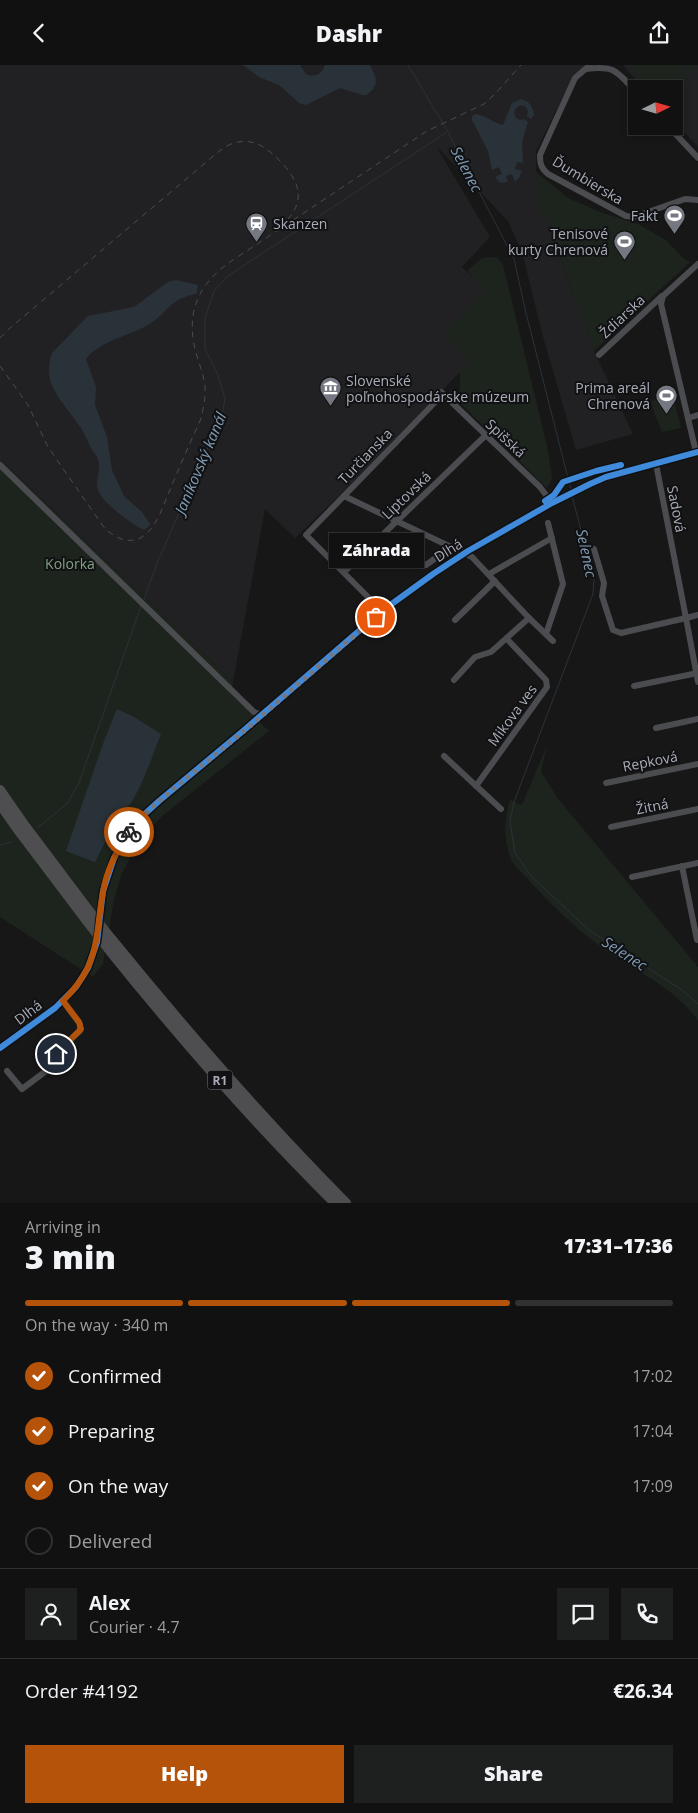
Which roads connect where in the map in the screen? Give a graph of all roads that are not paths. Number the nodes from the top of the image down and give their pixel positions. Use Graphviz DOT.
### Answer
graph roads {
  1 [pos="614,66"];
  2 [pos="588,67"];
  3 [pos="628,83"];
  4 [pos="676,135"];
  5 [pos="698,158"];
  6 [pos="698,200"];
  7 [pos="698,263"];
  8 [pos="663,296"];
  9 [pos="599,355"];
  10 [pos="442,393"];
  11 [pos="698,415"];
  12 [pos="688,418"];
  13 [pos="485,436"];
  14 [pos="697,452"];
  15 [pos="656,464"];
  16 [pos="0,465"];
  17 [pos="344,496"];
  18 [pos="552,503"];
  19 [pos="396,521"];
  20 [pos="548,523"];
  21 [pos="552,538"];
  22 [pos="376,541"];
  23 [pos="451,547"];
  24 [pos="594,549"];
  25 [pos="464,553"];
  26 [pos="344,573"];
  27 [pos="489,574"];
  28 [pos="495,581"];
  29 [pos="382,611"];
  30 [pos="698,615"];
  31 [pos="529,618"];
  32 [pos="686,618"];
  33 [pos="456,620"];
  34 [pos="546,634"];
  35 [pos="506,639"];
  36 [pos="554,641"];
  37 [pos="697,673"];
  38 [pos="454,680"];
  39 [pos="698,682"];
  40 [pos="634,686"];
  41 [pos="262,715"];
  42 [pos="698,719"];
  43 [pos="656,728"];
  44 [pos="444,756"];
  45 [pos="698,764"];
  46 [pos="606,783"];
  47 [pos="476,786"];
  48 [pos="0,790"];
  49 [pos="0,804"];
  50 [pos="501,809"];
  51 [pos="698,809"];
  52 [pos="611,827"];
  53 [pos="698,863"];
  54 [pos="682,866"];
  55 [pos="632,877"];
  56 [pos="88,916"];
  57 [pos="697,940"];
  58 [pos="112,947"];
  59 [pos="63,1001"];
  60 [pos="0,1048"];
  61 [pos="7,1071"];
  62 [pos="335,1203"];
  63 [pos="346,1203"];
  1 -- 2 [label="street, Ďumbierska"];
  1 -- 3 [label="street, Ďumbierska"];
  2 -- 6 [label="street, Ďumbierska"];
  4 -- 5 [label="street"];
  7 -- 8 [label="street, Ždiarska"];
  8 -- 9 [label="street, Ždiarska"];
  8 -- 12 [label="street, Ždiarska"];
  10 -- 13 [label="street, Spišská"];
  10 -- 17 [label="street, Turčianska"];
  11 -- 12 [label="street"];
  12 -- 14 [label="street, Ždiarska"];
  13 -- 18 [label="street, Spišská"];
  13 -- 19 [label="street, Liptovská"];
  14 -- 15 [label="street, Dlhá"];
  15 -- 18 [label="street, Dlhá"];
  15 -- 32 [label="street, Sadová"];
  16 -- 41 [label="street"];
  17 -- 19 [label="street"];
  17 -- 26 [label="street, Turčianska"];
  18 -- 25 [label="street, Dlhá"];
  19 -- 22 [label="street, Liptovská"];
  19 -- 23 [label="street"];
  20 -- 21 [label="street"];
  21 -- 27 [label="street"];
  21 -- 34 [label="street"];
  22 -- 23 [label="street"];
  22 -- 26 [label="street, Liptovská"];
  23 -- 25 [label="street"];
  24 -- 32 [label="street"];
  25 -- 27 [label="street"];
  25 -- 29 [label="street, Dlhá"];
  26 -- 29 [label="street"];
  27 -- 28 [label="street"];
  28 -- 31 [label="street"];
  28 -- 33 [label="street"];
  29 -- 41 [label="street, Dlhá"];
  30 -- 32 [label="street"];
  31 -- 34 [label="street"];
  31 -- 35 [label="street"];
  32 -- 37 [label="street, Sadová"];
  34 -- 36 [label="street"];
  35 -- 38 [label="street"];
  35 -- 47 [label="street, Mikova ves"];
  37 -- 39 [label="street, Sadová"];
  37 -- 40 [label="street"];
  41 -- 59 [label="street, Dlhá"];
  42 -- 43 [label="street"];
  44 -- 47 [label="street"];
  45 -- 46 [label="street, Repková"];
  47 -- 50 [label="street"];
  48 -- 56 [label="highway, R1"];
  49 -- 56 [label="highway, R1"];
  51 -- 52 [label="street, Žitná"];
  53 -- 54 [label="street"];
  54 -- 55 [label="street"];
  54 -- 57 [label="street"];
  56 -- 58 [label="highway, R1, bridge"];
  58 -- 62 [label="highway, R1"];
  58 -- 63 [label="highway, R1"];
  59 -- 60 [label="street, Dlhá"];
  59 -- 61 [label="street"];
}
